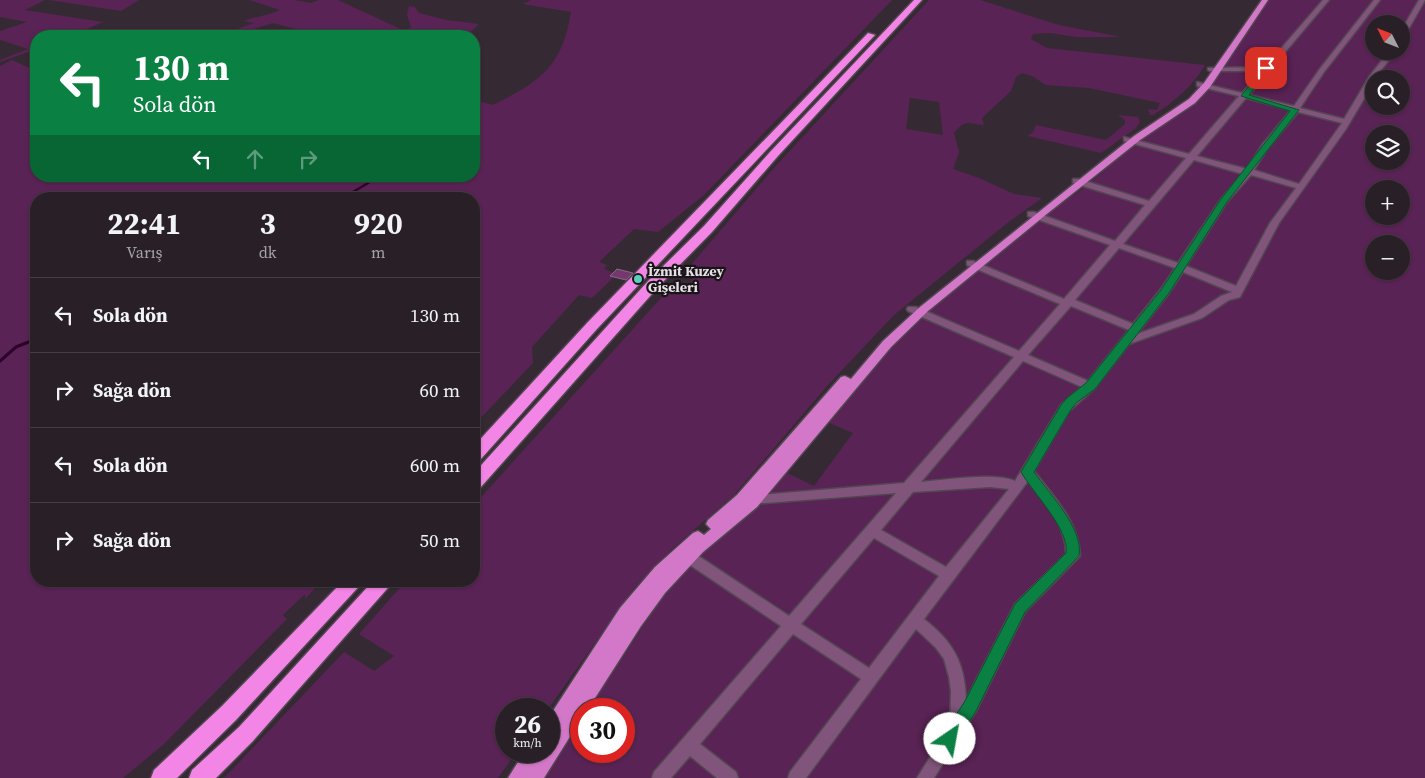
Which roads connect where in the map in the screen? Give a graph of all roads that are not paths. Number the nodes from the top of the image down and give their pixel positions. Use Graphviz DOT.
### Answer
graph roads {
  1 [pos="904,0"];
  2 [pos="918,0"];
  3 [pos="1256,0"];
  4 [pos="1264,0"];
  5 [pos="1326,0"];
  6 [pos="1377,0"];
  7 [pos="1422,0"];
  8 [pos="1410,21"];
  9 [pos="1386,60"];
  10 [pos="1266,68"];
  11 [pos="1214,69"];
  12 [pos="1203,85"];
  13 [pos="1244,96"];
  14 [pos="1295,110"];
  15 [pos="1346,122"];
  16 [pos="1130,140"];
  17 [pos="1191,158"];
  18 [pos="1248,172"];
  19 [pos="1079,182"];
  20 [pos="1301,187"];
  21 [pos="1152,204"];
  22 [pos="1035,215"];
  23 [pos="1116,246"];
  24 [pos="974,265"];
  25 [pos="1180,267"];
  26 [pos="1238,291"];
  27 [pos="1069,303"];
  28 [pos="916,311"];
  29 [pos="1136,329"];
  30 [pos="1126,341"];
  31 [pos="1021,357"];
  32 [pos="1090,386"];
  33 [pos="480,449"];
  34 [pos="1028,472"];
  35 [pos="480,477"];
  36 [pos="909,488"];
  37 [pos="1018,488"];
  38 [pos="756,498"];
  39 [pos="742,499"];
  40 [pos="872,530"];
  41 [pos="685,555"];
  42 [pos="948,575"];
  43 [pos="348,587"];
  44 [pos="380,587"];
  45 [pos="914,620"];
  46 [pos="791,624"];
  47 [pos="871,678"];
  48 [pos="560,715"];
  49 [pos="958,726"];
  50 [pos="689,745"];
  51 [pos="528,763"];
  52 [pos="162,778"];
  53 [pos="200,778"];
  54 [pos="517,778"];
  55 [pos="533,778"];
  56 [pos="660,778"];
  57 [pos="730,778"];
  58 [pos="796,778"];
  59 [pos="925,778"];
  1 -- 33 [label="highway"];
  2 -- 35 [label="highway"];
  3 -- 11 [label="main road"];
  4 -- 11 [label="main road"];
  5 -- 10 [label="street"];
  6 -- 14 [label="street"];
  7 -- 8 [label="street"];
  9 -- 15 [label="street"];
  10 -- 11 [label="street"];
  10 -- 13 [label="street"];
  11 -- 12 [label="main road"];
  12 -- 13 [label="street"];
  12 -- 16 [label="main road"];
  13 -- 14 [label="street"];
  13 -- 17 [label="street"];
  14 -- 15 [label="street"];
  14 -- 18 [label="street"];
  15 -- 20 [label="street"];
  16 -- 17 [label="street"];
  16 -- 19 [label="main road"];
  17 -- 18 [label="street"];
  17 -- 21 [label="street"];
  18 -- 20 [label="street"];
  18 -- 25 [label="street"];
  19 -- 21 [label="street"];
  19 -- 22 [label="main road"];
  20 -- 26 [label="street"];
  21 -- 23 [label="street"];
  22 -- 23 [label="street"];
  22 -- 24 [label="main road"];
  23 -- 25 [label="street"];
  23 -- 27 [label="street"];
  24 -- 27 [label="street"];
  24 -- 28 [label="main road"];
  25 -- 26 [label="street"];
  25 -- 29 [label="street"];
  26 -- 30 [label="street"];
  27 -- 29 [label="street"];
  27 -- 31 [label="street"];
  28 -- 31 [label="street"];
  28 -- 38 [label="main road"];
  28 -- 39 [label="main road"];
  29 -- 30 [label="street"];
  30 -- 32 [label="street"];
  31 -- 32 [label="street"];
  31 -- 36 [label="street"];
  32 -- 34 [label="street"];
  34 -- 37 [label="street"];
  34 -- 49 [label="street"];
  36 -- 37 [label="street"];
  36 -- 38 [label="street"];
  36 -- 40 [label="street"];
  37 -- 42 [label="street"];
  38 -- 39 [label="street"];
  38 -- 41 [label="main road"];
  39 -- 41 [label="main road"];
  40 -- 42 [label="street"];
  40 -- 46 [label="street"];
  41 -- 46 [label="street"];
  41 -- 48 [label="main road"];
  41 -- 55 [label="main road"];
  42 -- 45 [label="street"];
  43 -- 52 [label="highway"];
  44 -- 53 [label="highway"];
  45 -- 47 [label="street"];
  45 -- 49 [label="street"];
  46 -- 47 [label="street"];
  46 -- 50 [label="street"];
  47 -- 58 [label="street"];
  49 -- 59 [label="street"];
  50 -- 56 [label="street"];
  50 -- 57 [label="street"];
  51 -- 54 [label="main road"];
}
